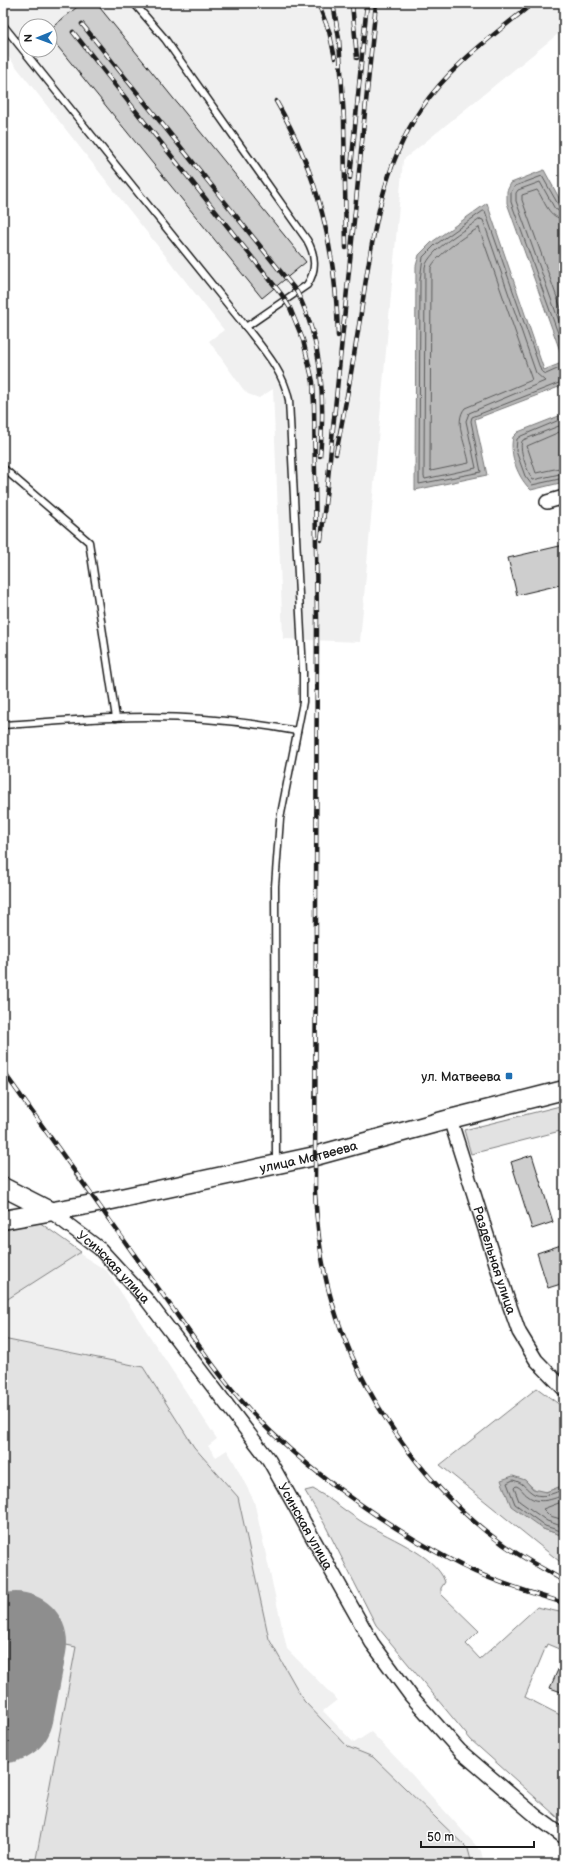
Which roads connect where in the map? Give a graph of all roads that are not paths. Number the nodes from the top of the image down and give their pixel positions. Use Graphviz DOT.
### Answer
graph roads {
  1 [pos="134,3"];
  2 [pos="3,25"];
  3 [pos="246,327"];
  4 [pos="3,468"];
  5 [pos="564,497"];
  6 [pos="547,502"];
  7 [pos="116,718"];
  8 [pos="3,725"];
  9 [pos="297,731"];
  10 [pos="564,1090"];
  11 [pos="450,1119"];
  12 [pos="276,1164"];
  13 [pos="3,1187"];
  14 [pos="50,1211"];
  15 [pos="3,1220"];
  16 [pos="564,1389"];
  17 [pos="564,1837"];
  1 -- 3 [label="lane"];
  2 -- 3 [label="lane"];
  3 -- 9 [label="lane"];
  4 -- 7 [label="lane"];
  5 -- 6 [label="street"];
  7 -- 8 [label="lane"];
  7 -- 9 [label="lane"];
  9 -- 12 [label="lane"];
  10 -- 11 [label="street, улица Матвеева"];
  11 -- 12 [label="street, улица Матвеева"];
  11 -- 16 [label="street, Раздельная улица"];
  12 -- 14 [label="street, улица Матвеева"];
  13 -- 14 [label="street"];
  14 -- 15 [label="street, улица Матвеева"];
  14 -- 17 [label="street, Усинская улица"];
}
